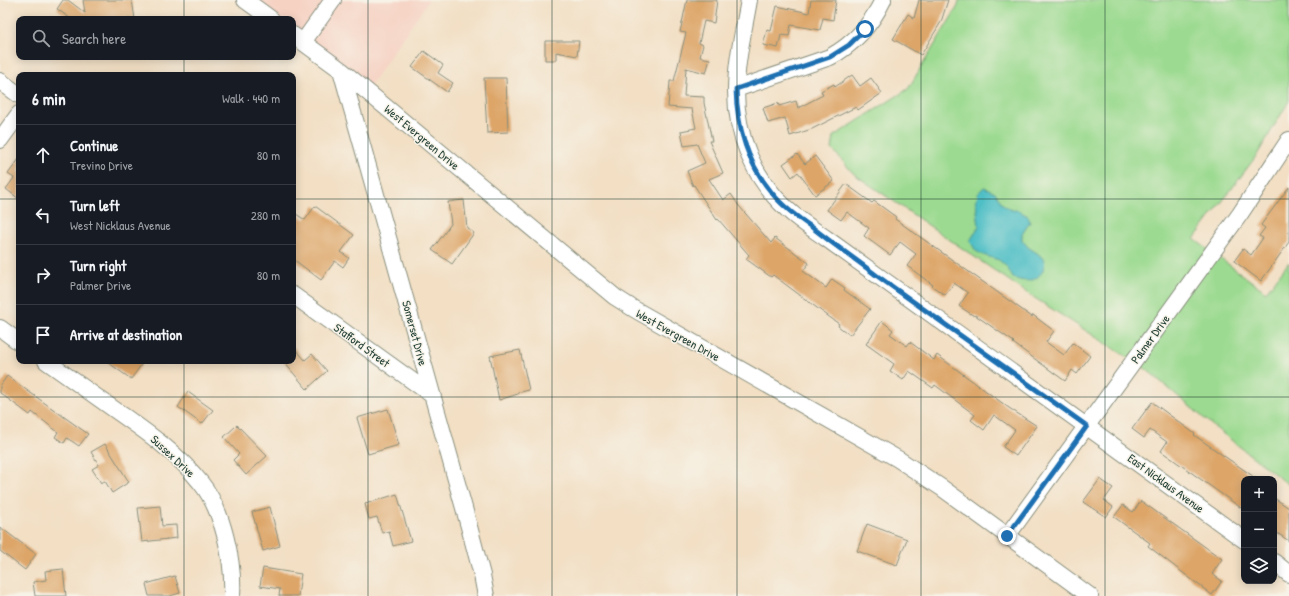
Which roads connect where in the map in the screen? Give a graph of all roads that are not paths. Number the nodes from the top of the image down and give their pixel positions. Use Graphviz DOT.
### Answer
graph roads {
  1 [pos="245,0"];
  2 [pos="333,0"];
  3 [pos="749,0"];
  4 [pos="883,0"];
  5 [pos="267,16"];
  6 [pos="298,39"];
  7 [pos="341,70"];
  8 [pos="0,81"];
  9 [pos="736,89"];
  10 [pos="16,93"];
  11 [pos="16,118"];
  12 [pos="0,140"];
  13 [pos="1289,140"];
  14 [pos="296,297"];
  15 [pos="0,328"];
  16 [pos="16,340"];
  17 [pos="50,364"];
  18 [pos="432,395"];
  19 [pos="1087,426"];
  20 [pos="1007,536"];
  21 [pos="1241,538"];
  22 [pos="1277,564"];
  23 [pos="1289,574"];
  24 [pos="232,596"];
  25 [pos="486,596"];
  26 [pos="1090,596"];
  1 -- 5 [label="street"];
  2 -- 6 [label="street"];
  3 -- 9 [label="street, East Nicklaus Avenue"];
  4 -- 9 [label="street"];
  6 -- 7 [label="street, West Evergreen Drive"];
  7 -- 18 [label="street, Somerset Drive"];
  7 -- 20 [label="street, West Evergreen Drive"];
  8 -- 10 [label="street"];
  9 -- 19 [label="street, East Nicklaus Avenue"];
  11 -- 12 [label="street"];
  13 -- 19 [label="street, Palmer Drive"];
  14 -- 18 [label="street, Stafford Street"];
  15 -- 16 [label="street"];
  17 -- 24 [label="street, Sussex Drive"];
  18 -- 25 [label="street, Somerset Drive"];
  19 -- 20 [label="street, Palmer Drive"];
  19 -- 21 [label="street, East Nicklaus Avenue"];
  20 -- 26 [label="street, West Evergreen Drive"];
  22 -- 23 [label="street"];
}
